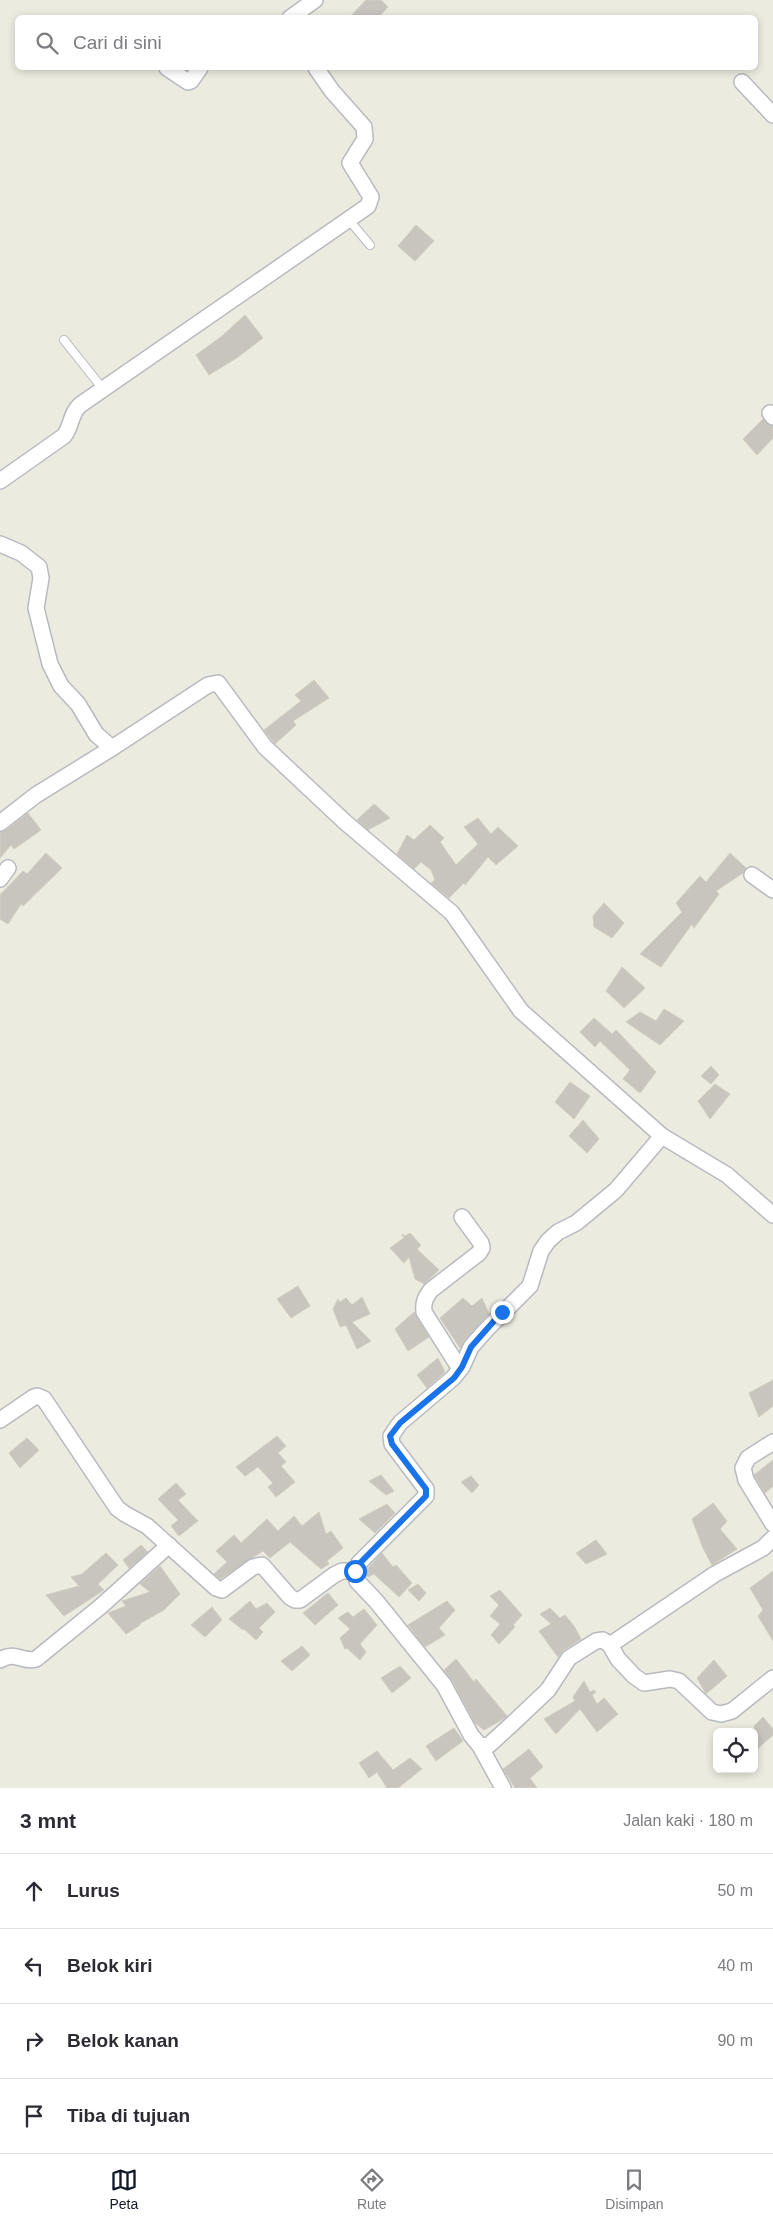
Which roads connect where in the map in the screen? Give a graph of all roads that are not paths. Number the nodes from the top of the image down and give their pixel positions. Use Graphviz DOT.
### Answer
graph roads {
  1 [pos="315,0"];
  2 [pos="294,15"];
  3 [pos="170,70"];
  4 [pos="199,70"];
  5 [pos="317,70"];
  6 [pos="742,82"];
  7 [pos="773,115"];
  8 [pos="349,220"];
  9 [pos="370,245"];
  10 [pos="64,340"];
  11 [pos="103,389"];
  12 [pos="0,481"];
  13 [pos="0,544"];
  14 [pos="112,748"];
  15 [pos="0,822"];
  16 [pos="752,875"];
  17 [pos="773,890"];
  18 [pos="662,1136"];
  19 [pos="773,1215"];
  20 [pos="462,1217"];
  21 [pos="460,1369"];
  22 [pos="0,1420"];
  23 [pos="773,1442"];
  24 [pos="773,1524"];
  25 [pos="773,1538"];
  26 [pos="170,1545"];
  27 [pos="355,1571"];
  28 [pos="610,1645"];
  29 [pos="0,1660"];
  30 [pos="773,1678"];
  31 [pos="480,1746"];
  32 [pos="503,1788"];
  1 -- 2 [label="street"];
  3 -- 4 [label="street"];
  5 -- 8 [label="street"];
  6 -- 7 [label="street"];
  8 -- 9 [label="lane"];
  8 -- 11 [label="street"];
  10 -- 11 [label="lane"];
  11 -- 12 [label="street"];
  13 -- 14 [label="street"];
  14 -- 15 [label="street"];
  14 -- 18 [label="street"];
  16 -- 17 [label="street"];
  18 -- 19 [label="street"];
  18 -- 21 [label="street"];
  20 -- 21 [label="street"];
  21 -- 27 [label="street"];
  22 -- 26 [label="street"];
  23 -- 24 [label="street"];
  25 -- 28 [label="street"];
  26 -- 27 [label="street"];
  26 -- 29 [label="street"];
  27 -- 31 [label="street"];
  28 -- 30 [label="street"];
  28 -- 31 [label="street"];
  31 -- 32 [label="street"];
}
